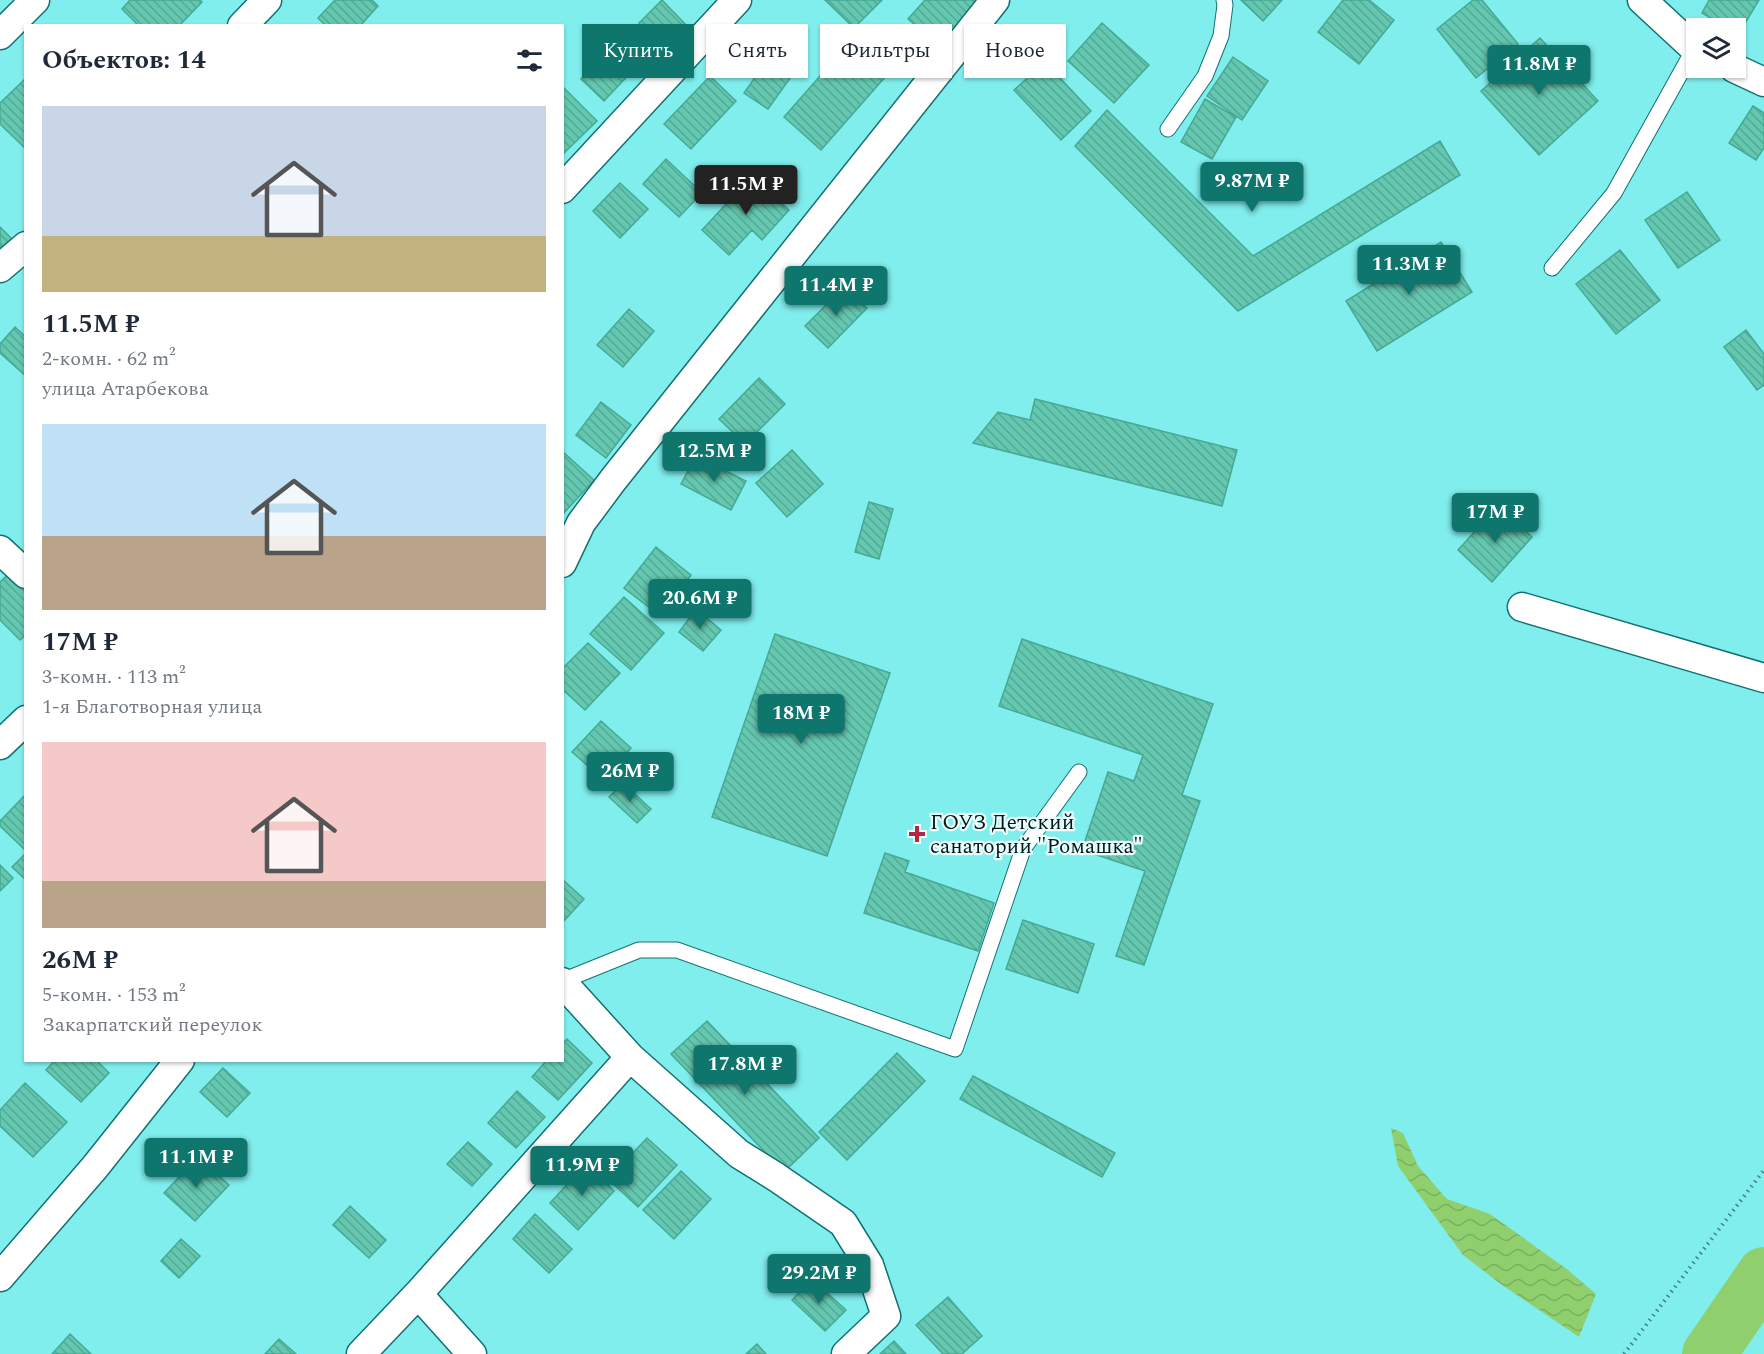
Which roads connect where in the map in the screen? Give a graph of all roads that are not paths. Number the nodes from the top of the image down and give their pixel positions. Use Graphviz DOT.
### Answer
graph roads {
  1 [pos="34,0"];
  2 [pos="267,0"];
  3 [pos="737,0"];
  4 [pos="995,0"];
  5 [pos="1224,0"];
  6 [pos="1642,0"];
  7 [pos="244,24"];
  8 [pos="0,35"];
  9 [pos="1686,42"];
  10 [pos="1686,66"];
  11 [pos="1746,74"];
  12 [pos="1764,82"];
  13 [pos="1168,129"];
  14 [pos="564,187"];
  15 [pos="24,248"];
  16 [pos="0,268"];
  17 [pos="1552,268"];
  18 [pos="0,550"];
  19 [pos="564,559"];
  20 [pos="24,572"];
  21 [pos="1522,608"];
  22 [pos="1764,678"];
  23 [pos="24,722"];
  24 [pos="0,745"];
  25 [pos="1079,772"];
  26 [pos="564,981"];
  27 [pos="564,984"];
  28 [pos="630,1058"];
  29 [pos="178,1062"];
  30 [pos="0,1277"];
  31 [pos="418,1294"];
  32 [pos="361,1354"];
  33 [pos="472,1354"];
  34 [pos="846,1354"];
  1 -- 8 [label="street"];
  2 -- 7 [label="street"];
  3 -- 14 [label="street"];
  4 -- 19 [label="street"];
  5 -- 13 [label="lane"];
  6 -- 9 [label="street"];
  10 -- 17 [label="lane"];
  11 -- 12 [label="street"];
  15 -- 16 [label="street"];
  18 -- 20 [label="street"];
  21 -- 22 [label="street"];
  23 -- 24 [label="street"];
  25 -- 26 [label="lane"];
  27 -- 28 [label="street"];
  28 -- 31 [label="street"];
  28 -- 34 [label="street"];
  29 -- 30 [label="street"];
  31 -- 32 [label="street"];
  31 -- 33 [label="street"];
}
